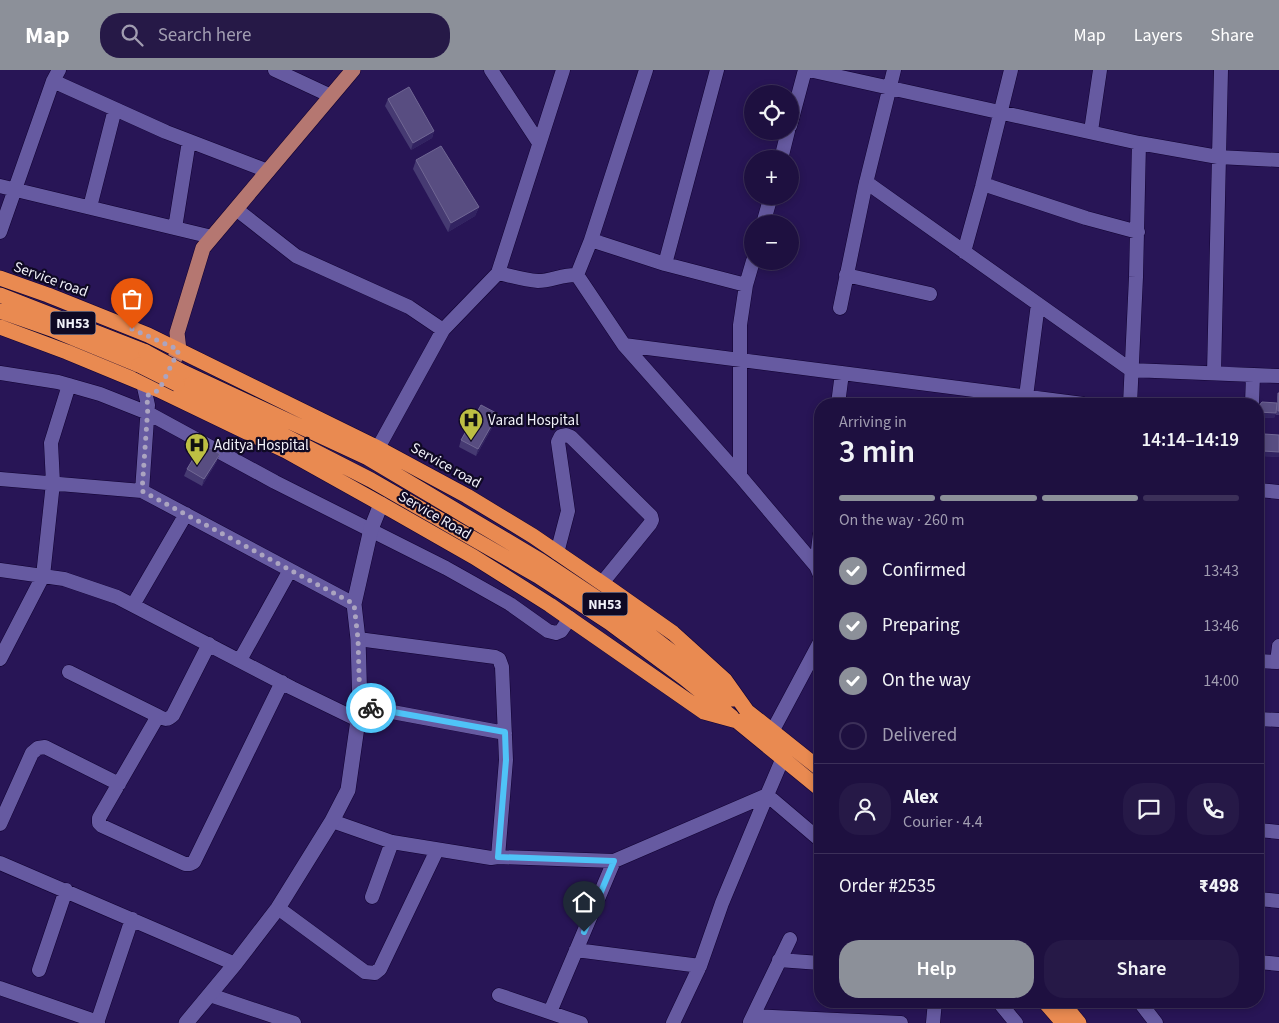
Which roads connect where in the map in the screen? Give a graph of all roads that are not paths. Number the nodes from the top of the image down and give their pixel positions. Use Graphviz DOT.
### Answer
graph roads {
  1 [pos="276,70"];
  2 [pos="491,70"];
  3 [pos="563,70"];
  4 [pos="646,70"];
  5 [pos="717,70"];
  6 [pos="807,70"];
  7 [pos="894,70"];
  8 [pos="1011,70"];
  9 [pos="1100,70"];
  10 [pos="1221,70"];
  11 [pos="348,72"];
  12 [pos="56,76"];
  13 [pos="888,88"];
  14 [pos="331,96"];
  15 [pos="799,96"];
  16 [pos="114,109"];
  17 [pos="1000,113"];
  18 [pos="1091,131"];
  19 [pos="190,141"];
  20 [pos="539,143"];
  21 [pos="1140,143"];
  22 [pos="1218,157"];
  23 [pos="1279,160"];
  24 [pos="268,171"];
  25 [pos="866,182"];
  26 [pos="983,184"];
  27 [pos="0,186"];
  28 [pos="16,190"];
  29 [pos="90,207"];
  30 [pos="236,209"];
  31 [pos="175,228"];
  32 [pos="0,232"];
  33 [pos="1138,232"];
  34 [pos="212,237"];
  35 [pos="591,240"];
  36 [pos="964,252"];
  37 [pos="665,264"];
  38 [pos="750,270"];
  39 [pos="498,273"];
  40 [pos="577,275"];
  41 [pos="846,275"];
  42 [pos="0,278"];
  43 [pos="746,284"];
  44 [pos="930,294"];
  45 [pos="0,295"];
  46 [pos="1038,304"];
  47 [pos="840,308"];
  48 [pos="0,311"];
  49 [pos="0,327"];
  50 [pos="443,330"];
  51 [pos="177,333"];
  52 [pos="164,343"];
  53 [pos="624,344"];
  54 [pos="179,350"];
  55 [pos="142,359"];
  56 [pos="741,360"];
  57 [pos="1131,370"];
  58 [pos="842,372"];
  59 [pos="0,373"];
  60 [pos="1214,373"];
  61 [pos="1253,375"];
  62 [pos="1279,376"];
  63 [pos="26,377"];
  64 [pos="0,382"];
  65 [pos="69,385"];
  66 [pos="149,390"];
  67 [pos="839,398"];
  68 [pos="1012,398"];
  69 [pos="1025,398"];
  70 [pos="1130,398"];
  71 [pos="1252,398"];
  72 [pos="148,413"];
  73 [pos="378,448"];
  74 [pos="740,476"];
  75 [pos="0,479"];
  76 [pos="54,483"];
  77 [pos="142,491"];
  78 [pos="1264,491"];
  79 [pos="1279,492"];
  80 [pos="381,504"];
  81 [pos="186,514"];
  82 [pos="371,529"];
  83 [pos="558,553"];
  84 [pos="814,565"];
  85 [pos="0,570"];
  86 [pos="290,570"];
  87 [pos="43,576"];
  88 [pos="602,583"];
  89 [pos="354,604"];
  90 [pos="133,605"];
  91 [pos="570,618"];
  92 [pos="358,639"];
  93 [pos="209,644"];
  94 [pos="1279,646"];
  95 [pos="814,653"];
  96 [pos="1,655"];
  97 [pos="240,660"];
  98 [pos="1264,661"];
  99 [pos="1278,662"];
  100 [pos="69,672"];
  101 [pos="282,682"];
  102 [pos="359,713"];
  103 [pos="158,716"];
  104 [pos="742,716"];
  105 [pos="1264,719"];
  106 [pos="1279,720"];
  107 [pos="773,730"];
  108 [pos="505,732"];
  109 [pos="782,760"];
  110 [pos="814,765"];
  111 [pos="118,784"];
  112 [pos="814,784"];
  113 [pos="768,795"];
  114 [pos="332,821"];
  115 [pos="0,824"];
  116 [pos="1264,831"];
  117 [pos="1279,832"];
  118 [pos="814,835"];
  119 [pos="392,842"];
  120 [pos="437,850"];
  121 [pos="498,857"];
  122 [pos="614,861"];
  123 [pos="0,862"];
  124 [pos="66,890"];
  125 [pos="372,897"];
  126 [pos="1264,900"];
  127 [pos="1279,901"];
  128 [pos="278,908"];
  129 [pos="132,919"];
  130 [pos="790,939"];
  131 [pos="576,950"];
  132 [pos="779,960"];
  133 [pos="814,962"];
  134 [pos="1264,963"];
  135 [pos="235,964"];
  136 [pos="1279,964"];
  137 [pos="700,966"];
  138 [pos="39,970"];
  139 [pos="0,988"];
  140 [pos="210,995"];
  141 [pos="499,995"];
  142 [pos="934,1008"];
  143 [pos="1004,1008"];
  144 [pos="1050,1008"];
  145 [pos="1067,1008"];
  146 [pos="1144,1008"];
  147 [pos="550,1012"];
  148 [pos="752,1019"];
  149 [pos="819,1021"];
  150 [pos="97,1022"];
  151 [pos="873,1022"];
  152 [pos="186,1023"];
  153 [pos="292,1023"];
  154 [pos="581,1023"];
  155 [pos="673,1023"];
  156 [pos="901,1023"];
  157 [pos="933,1023"];
  158 [pos="1016,1023"];
  159 [pos="1063,1023"];
  160 [pos="1079,1023"];
  161 [pos="1156,1023"];
  1 -- 14 [label="street"];
  2 -- 20 [label="street"];
  3 -- 20 [label="street"];
  4 -- 35 [label="street"];
  5 -- 37 [label="street"];
  6 -- 13 [label="street"];
  6 -- 15 [label="street"];
  7 -- 13 [label="street"];
  8 -- 17 [label="street"];
  9 -- 18 [label="street"];
  10 -- 22 [label="street"];
  11 -- 14 [label="main road"];
  12 -- 16 [label="street"];
  12 -- 28 [label="street"];
  13 -- 17 [label="street"];
  13 -- 25 [label="street"];
  14 -- 24 [label="main road"];
  16 -- 19 [label="street"];
  16 -- 29 [label="street"];
  17 -- 18 [label="street"];
  17 -- 26 [label="street"];
  18 -- 21 [label="street"];
  19 -- 24 [label="street"];
  19 -- 31 [label="street"];
  20 -- 39 [label="street"];
  21 -- 22 [label="street"];
  21 -- 33 [label="street"];
  22 -- 23 [label="street"];
  22 -- 60 [label="street"];
  24 -- 30 [label="main road"];
  25 -- 36 [label="street"];
  25 -- 41 [label="street"];
  26 -- 33 [label="street"];
  26 -- 36 [label="street"];
  27 -- 28 [label="street"];
  28 -- 29 [label="street"];
  28 -- 32 [label="street"];
  29 -- 31 [label="street"];
  30 -- 34 [label="main road"];
  30 -- 50 [label="street"];
  31 -- 34 [label="street"];
  33 -- 57 [label="street"];
  34 -- 51 [label="main road"];
  35 -- 37 [label="street"];
  35 -- 40 [label="street"];
  36 -- 46 [label="street"];
  37 -- 43 [label="street"];
  38 -- 43 [label="street"];
  39 -- 40 [label="street"];
  39 -- 50 [label="street"];
  40 -- 53 [label="street"];
  41 -- 44 [label="street"];
  41 -- 47 [label="street"];
  42 -- 52 [label="highway, Service road"];
  43 -- 56 [label="street"];
  45 -- 55 [label="highway, NH53"];
  46 -- 57 [label="street"];
  46 -- 69 [label="street"];
  48 -- 55 [label="highway, NH53"];
  49 -- 66 [label="highway, Service Road"];
  50 -- 73 [label="street"];
  51 -- 52 [label="main road"];
  51 -- 54 [label="main road"];
  52 -- 54 [label="highway, Service road"];
  52 -- 66 [label="main road"];
  53 -- 56 [label="street"];
  53 -- 74 [label="street"];
  54 -- 66 [label="main road"];
  54 -- 73 [label="highway, Service road"];
  55 -- 104 [label="highway, NH53, bridge"];
  56 -- 58 [label="street"];
  56 -- 74 [label="street"];
  57 -- 60 [label="street"];
  57 -- 70 [label="street"];
  58 -- 67 [label="street"];
  58 -- 68 [label="street"];
  59 -- 63 [label="street"];
  60 -- 61 [label="street"];
  61 -- 62 [label="street"];
  61 -- 71 [label="street"];
  63 -- 64 [label="street"];
  63 -- 65 [label="street"];
  65 -- 72 [label="street"];
  65 -- 76 [label="street"];
  66 -- 72 [label="street"];
  66 -- 80 [label="highway, Service Road"];
  72 -- 77 [label="street"];
  72 -- 82 [label="street"];
  73 -- 83 [label="highway, Service road"];
  74 -- 84 [label="street"];
  75 -- 76 [label="street"];
  76 -- 77 [label="street"];
  76 -- 87 [label="street"];
  77 -- 81 [label="street"];
  78 -- 79 [label="street"];
  80 -- 82 [label="street"];
  80 -- 91 [label="highway, Service Road"];
  81 -- 86 [label="street"];
  81 -- 90 [label="street"];
  82 -- 89 [label="street"];
  82 -- 91 [label="street"];
  83 -- 88 [label="highway, Service road"];
  83 -- 88 [label="street"];
  85 -- 87 [label="street"];
  86 -- 89 [label="street"];
  86 -- 97 [label="street"];
  87 -- 90 [label="street"];
  87 -- 96 [label="street"];
  88 -- 104 [label="highway, Service road"];
  89 -- 92 [label="street"];
  90 -- 93 [label="street"];
  91 -- 104 [label="highway, Service Road"];
  92 -- 102 [label="street"];
  92 -- 108 [label="street"];
  93 -- 97 [label="street"];
  93 -- 103 [label="street"];
  94 -- 99 [label="street"];
  95 -- 107 [label="street"];
  97 -- 101 [label="street"];
  98 -- 99 [label="street"];
  100 -- 103 [label="street"];
  101 -- 102 [label="street"];
  101 -- 111 [label="street"];
  102 -- 108 [label="street"];
  102 -- 114 [label="street"];
  103 -- 111 [label="street"];
  104 -- 107 [label="highway, Service road"];
  104 -- 109 [label="highway, Service Road"];
  105 -- 106 [label="street"];
  107 -- 110 [label="highway, Service road"];
  108 -- 121 [label="street"];
  109 -- 112 [label="highway, Service Road"];
  109 -- 113 [label="street"];
  111 -- 115 [label="street"];
  113 -- 118 [label="street"];
  113 -- 122 [label="street"];
  113 -- 137 [label="street"];
  114 -- 119 [label="street"];
  114 -- 128 [label="street"];
  116 -- 117 [label="street"];
  119 -- 120 [label="street"];
  119 -- 125 [label="street"];
  120 -- 121 [label="street"];
  120 -- 128 [label="street"];
  121 -- 122 [label="street"];
  122 -- 131 [label="street"];
  123 -- 124 [label="street"];
  124 -- 129 [label="street"];
  124 -- 138 [label="street"];
  126 -- 127 [label="street"];
  128 -- 135 [label="street"];
  129 -- 135 [label="street"];
  129 -- 150 [label="street"];
  130 -- 132 [label="street"];
  131 -- 137 [label="street"];
  131 -- 147 [label="street"];
  132 -- 133 [label="street"];
  132 -- 148 [label="street"];
  134 -- 136 [label="street"];
  135 -- 140 [label="street"];
  137 -- 155 [label="street"];
  139 -- 150 [label="street"];
  140 -- 152 [label="street"];
  140 -- 153 [label="street"];
  141 -- 147 [label="street"];
  142 -- 157 [label="street"];
  143 -- 158 [label="street"];
  144 -- 159 [label="highway"];
  145 -- 160 [label="highway"];
  146 -- 161 [label="street"];
  147 -- 154 [label="street"];
  148 -- 149 [label="street"];
  149 -- 151 [label="street"];
  151 -- 156 [label="street"];
}
